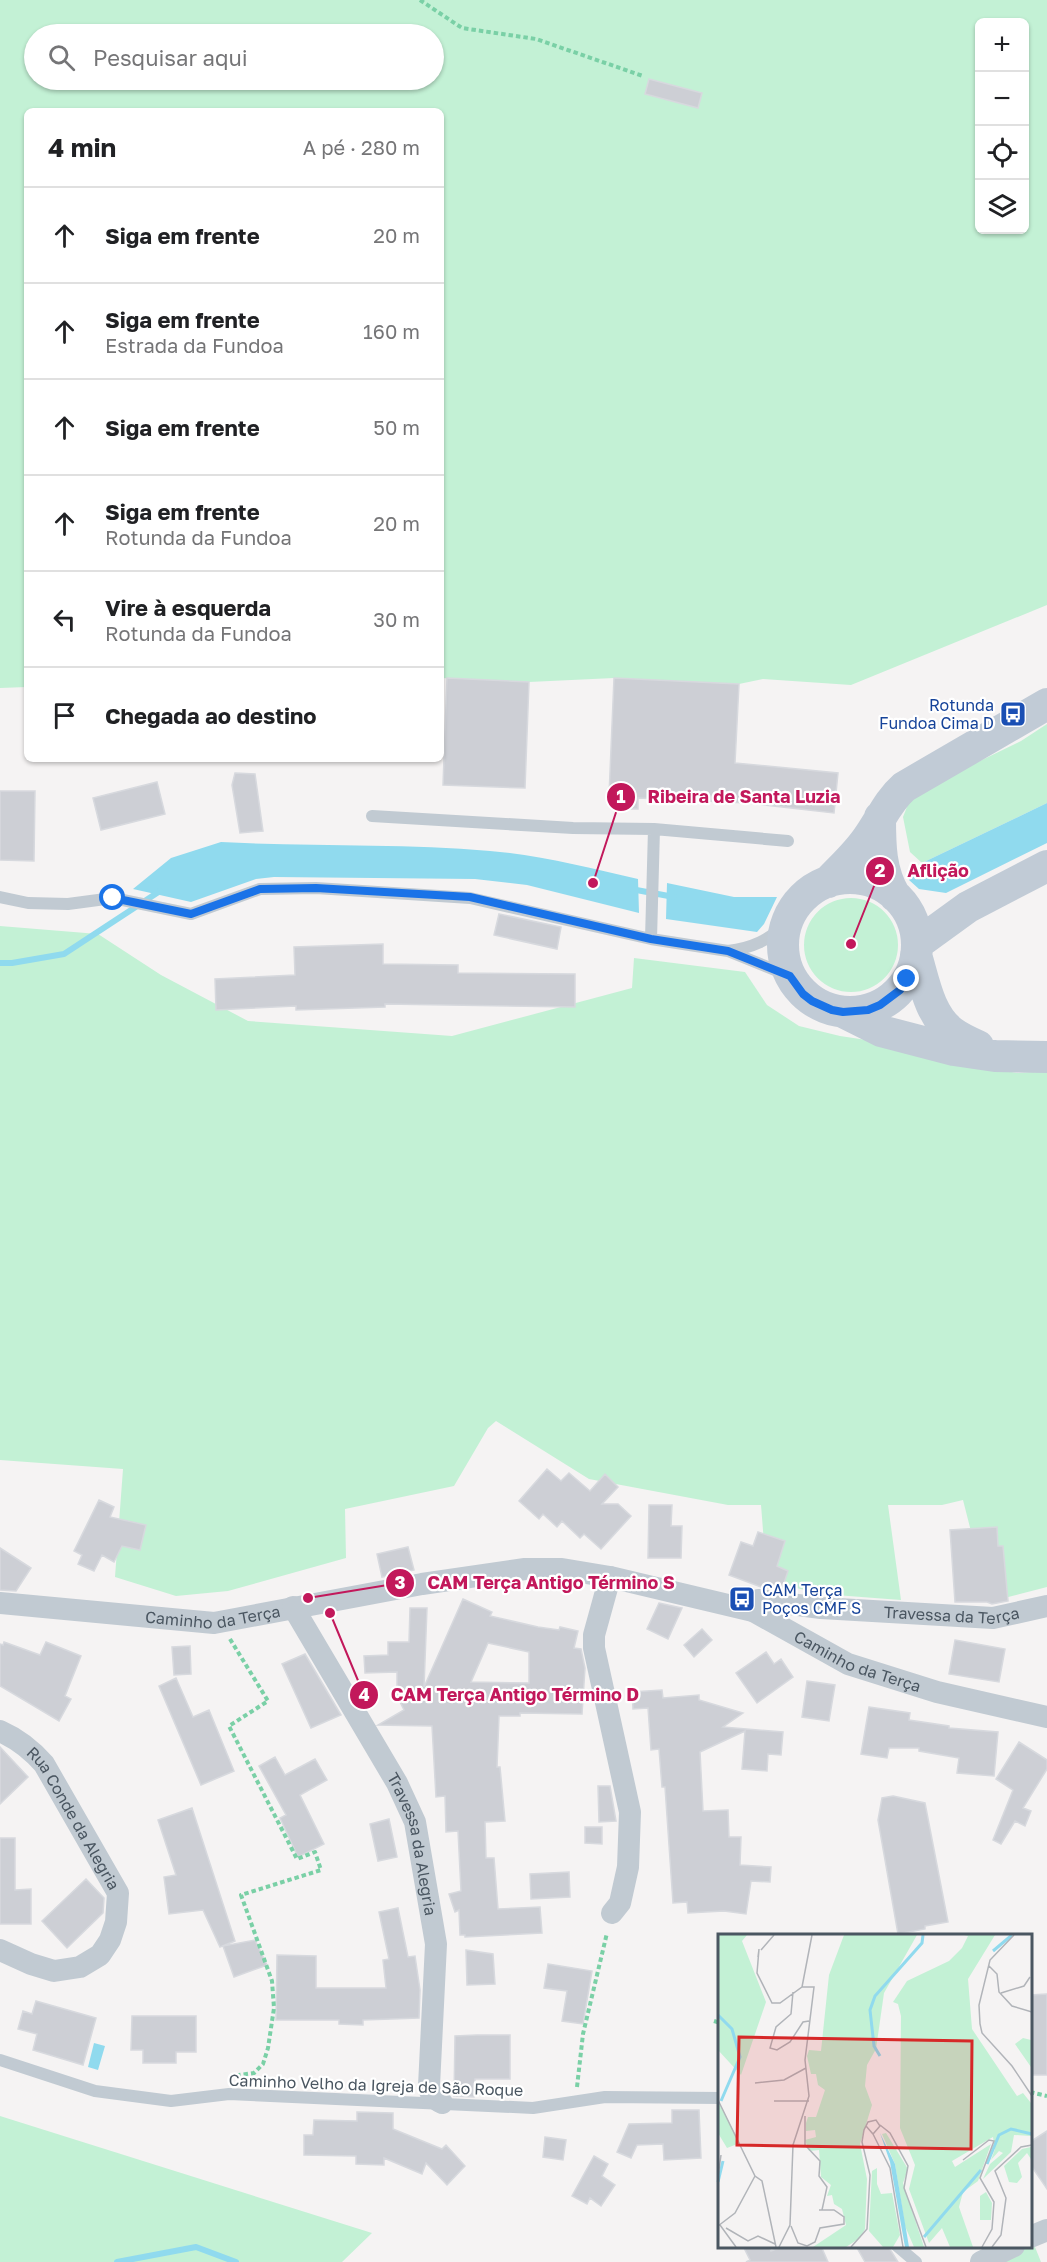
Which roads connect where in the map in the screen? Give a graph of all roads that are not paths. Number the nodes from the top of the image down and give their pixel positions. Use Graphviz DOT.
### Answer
graph roads {
  1 [pos="1047,704"];
  2 [pos="372,816"];
  3 [pos="880,817"];
  4 [pos="654,829"];
  5 [pos="788,841"];
  6 [pos="1047,866"];
  7 [pos="828,882"];
  8 [pos="894,896"];
  9 [pos="0,897"];
  10 [pos="968,907"];
  11 [pos="784,931"];
  12 [pos="651,939"];
  13 [pos="916,950"];
  14 [pos="728,951"];
  15 [pos="790,976"];
  16 [pos="843,1012"];
  17 [pos="995,1056"];
  18 [pos="1047,1057"];
  19 [pos="610,1577"];
  20 [pos="0,1603"];
  21 [pos="1047,1606"];
  22 [pos="293,1607"];
  23 [pos="753,1611"];
  24 [pos="1047,1716"];
  25 [pos="0,1731"];
  26 [pos="612,1913"];
  27 [pos="0,1950"];
  28 [pos="0,2060"];
  29 [pos="718,2098"];
  30 [pos="442,2103"];
  31 [pos="1047,2230"];
  32 [pos="1032,2236"];
  33 [pos="898,2247"];
  34 [pos="1012,2247"];
  35 [pos="915,2262"];
  36 [pos="981,2262"];
  1 -- 3 [label="main road"];
  2 -- 4 [label="lane"];
  3 -- 7 [label="main road"];
  3 -- 8 [label="main road"];
  4 -- 5 [label="lane"];
  4 -- 12 [label="lane"];
  6 -- 10 [label="main road"];
  7 -- 8 [label="main road"];
  7 -- 11 [label="main road"];
  8 -- 10 [label="main road"];
  8 -- 13 [label="main road"];
  9 -- 12 [label="lane"];
  10 -- 13 [label="main road"];
  11 -- 14 [label="lane"];
  11 -- 15 [label="main road"];
  12 -- 14 [label="lane"];
  13 -- 16 [label="main road"];
  13 -- 17 [label="main road"];
  14 -- 15 [label="lane"];
  15 -- 16 [label="main road"];
  16 -- 17 [label="main road"];
  17 -- 18 [label="main road"];
  19 -- 22 [label="street, Caminho da Terça"];
  19 -- 23 [label="street, Caminho da Terça"];
  19 -- 26 [label="street"];
  20 -- 22 [label="street, Caminho da Terça"];
  21 -- 23 [label="street, Travessa da Terça"];
  22 -- 30 [label="street, Travessa da Alegria"];
  23 -- 24 [label="street, Caminho da Terça"];
  25 -- 27 [label="street, Rua Conde da Alegria"];
  28 -- 30 [label="lane, Caminho Velho da Igreja de São Roque"];
  29 -- 30 [label="lane, Caminho Velho da Igreja de São Roque"];
  31 -- 32 [label="street"];
  33 -- 35 [label="lane"];
  34 -- 36 [label="street"];
}
